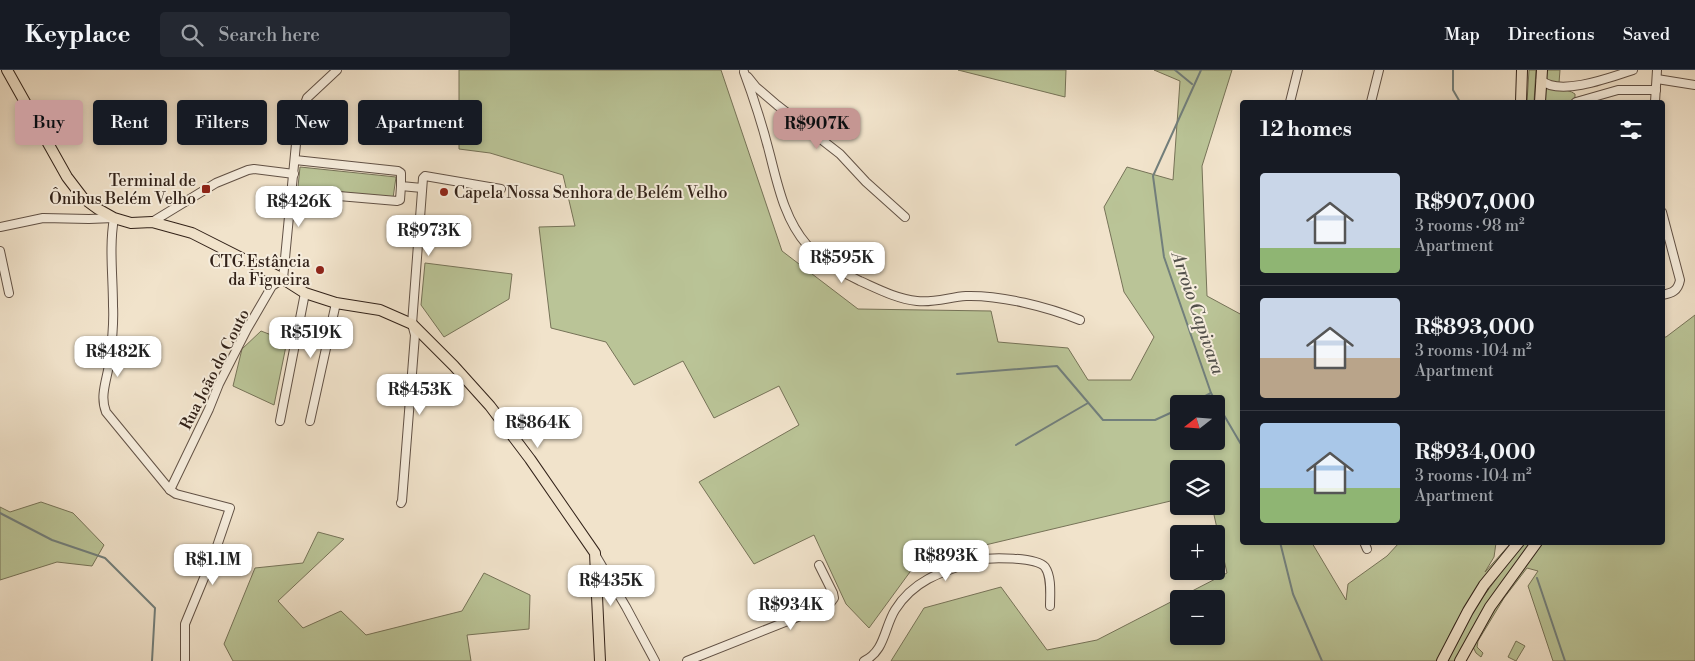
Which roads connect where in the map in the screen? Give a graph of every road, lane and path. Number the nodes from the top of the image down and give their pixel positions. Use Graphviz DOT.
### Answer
graph roads {
  1 [pos="6,70"];
  2 [pos="338,70"];
  3 [pos="1298,70"];
  4 [pos="1379,70"];
  5 [pos="1522,70"];
  6 [pos="1633,70"];
  7 [pos="1657,70"];
  8 [pos="743,71"];
  9 [pos="1541,75"];
  10 [pos="1657,79"];
  11 [pos="1578,85"];
  12 [pos="1695,85"];
  13 [pos="1656,90"];
  14 [pos="1290,100"];
  15 [pos="1372,100"];
  16 [pos="1521,100"];
  17 [pos="1540,100"];
  18 [pos="1579,100"];
  19 [pos="1583,100"];
  20 [pos="1655,100"];
  21 [pos="295,160"];
  22 [pos="294,174"];
  23 [pos="401,186"];
  24 [pos="422,188"];
  25 [pos="501,189"];
  26 [pos="292,192"];
  27 [pos="905,217"];
  28 [pos="114,218"];
  29 [pos="152,222"];
  30 [pos="1665,224"];
  31 [pos="0,227"];
  32 [pos="0,252"];
  33 [pos="283,279"];
  34 [pos="9,292"];
  35 [pos="305,293"];
  36 [pos="1665,294"];
  37 [pos="336,303"];
  38 [pos="1080,320"];
  39 [pos="412,324"];
  40 [pos="280,421"];
  41 [pos="310,421"];
  42 [pos="170,490"];
  43 [pos="401,503"];
  44 [pos="1517,545"];
  45 [pos="1535,545"];
  46 [pos="595,553"];
  47 [pos="819,565"];
  48 [pos="1050,606"];
  49 [pos="185,661"];
  50 [pos="600,661"];
  51 [pos="655,661"];
  52 [pos="687,661"];
  53 [pos="864,661"];
  54 [pos="1442,661"];
  55 [pos="1460,661"];
  1 -- 28 [label="main road"];
  2 -- 21 [label="street"];
  3 -- 14 [label="street"];
  4 -- 15 [label="street"];
  5 -- 16 [label="main road"];
  6 -- 11 [label="street"];
  7 -- 10 [label="street"];
  8 -- 27 [label="street"];
  8 -- 38 [label="street"];
  9 -- 11 [label="street"];
  9 -- 17 [label="main road"];
  10 -- 12 [label="street"];
  10 -- 13 [label="street"];
  11 -- 18 [label="street"];
  13 -- 19 [label="street"];
  13 -- 20 [label="street"];
  21 -- 22 [label="street"];
  21 -- 23 [label="street"];
  22 -- 26 [label="street"];
  22 -- 29 [label="street"];
  23 -- 24 [label="street"];
  23 -- 26 [label="street"];
  24 -- 25 [label="street"];
  24 -- 39 [label="street"];
  26 -- 33 [label="street"];
  28 -- 29 [label="main road"];
  28 -- 31 [label="street"];
  28 -- 42 [label="street"];
  29 -- 33 [label="main road"];
  30 -- 36 [label="street"];
  32 -- 34 [label="street"];
  33 -- 35 [label="main road"];
  33 -- 42 [label="street, Rua João do Couto"];
  35 -- 37 [label="main road"];
  35 -- 40 [label="street"];
  37 -- 39 [label="main road"];
  37 -- 41 [label="street"];
  39 -- 43 [label="street"];
  39 -- 46 [label="main road"];
  42 -- 49 [label="street"];
  44 -- 54 [label="main road"];
  45 -- 55 [label="main road"];
  46 -- 50 [label="main road"];
  46 -- 51 [label="street"];
  47 -- 52 [label="street"];
  48 -- 53 [label="street"];
}
